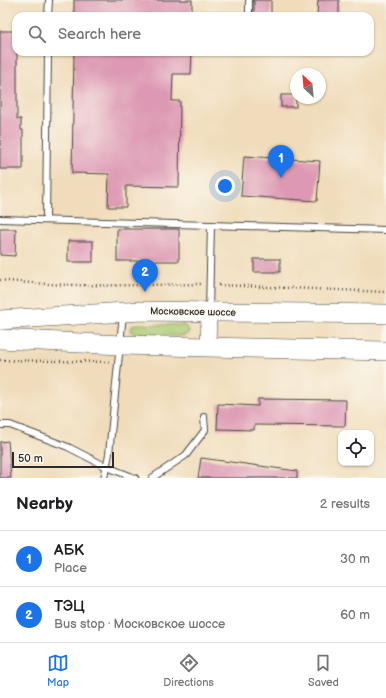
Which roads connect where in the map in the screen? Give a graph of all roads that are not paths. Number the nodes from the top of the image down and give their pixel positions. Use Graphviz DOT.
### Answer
graph roads {
  1 [pos="49,0"];
  2 [pos="249,0"];
  3 [pos="48,12"];
  4 [pos="249,12"];
  5 [pos="48,56"];
  6 [pos="0,219"];
  7 [pos="46,220"];
  8 [pos="211,225"];
  9 [pos="386,230"];
  10 [pos="123,312"];
  11 [pos="209,312"];
  12 [pos="386,314"];
  13 [pos="0,320"];
  14 [pos="0,339"];
  15 [pos="120,345"];
  16 [pos="208,347"];
  17 [pos="386,351"];
  18 [pos="204,417"];
  19 [pos="0,425"];
  20 [pos="106,467"];
  21 [pos="104,478"];
  22 [pos="135,478"];
  23 [pos="152,478"];
  1 -- 3 [label="lane"];
  2 -- 4 [label="lane"];
  5 -- 7 [label="lane"];
  6 -- 7 [label="lane"];
  7 -- 8 [label="lane"];
  8 -- 9 [label="lane"];
  8 -- 11 [label="lane"];
  10 -- 11 [label="main road, Московское шоссе"];
  10 -- 13 [label="main road, Московское шоссе"];
  10 -- 15 [label="lane"];
  11 -- 12 [label="main road, Московское шоссе"];
  11 -- 16 [label="street"];
  14 -- 15 [label="main road"];
  15 -- 16 [label="main road"];
  15 -- 20 [label="lane"];
  16 -- 17 [label="main road"];
  18 -- 23 [label="lane"];
  19 -- 20 [label="lane"];
  20 -- 21 [label="lane"];
  20 -- 22 [label="lane"];
}
